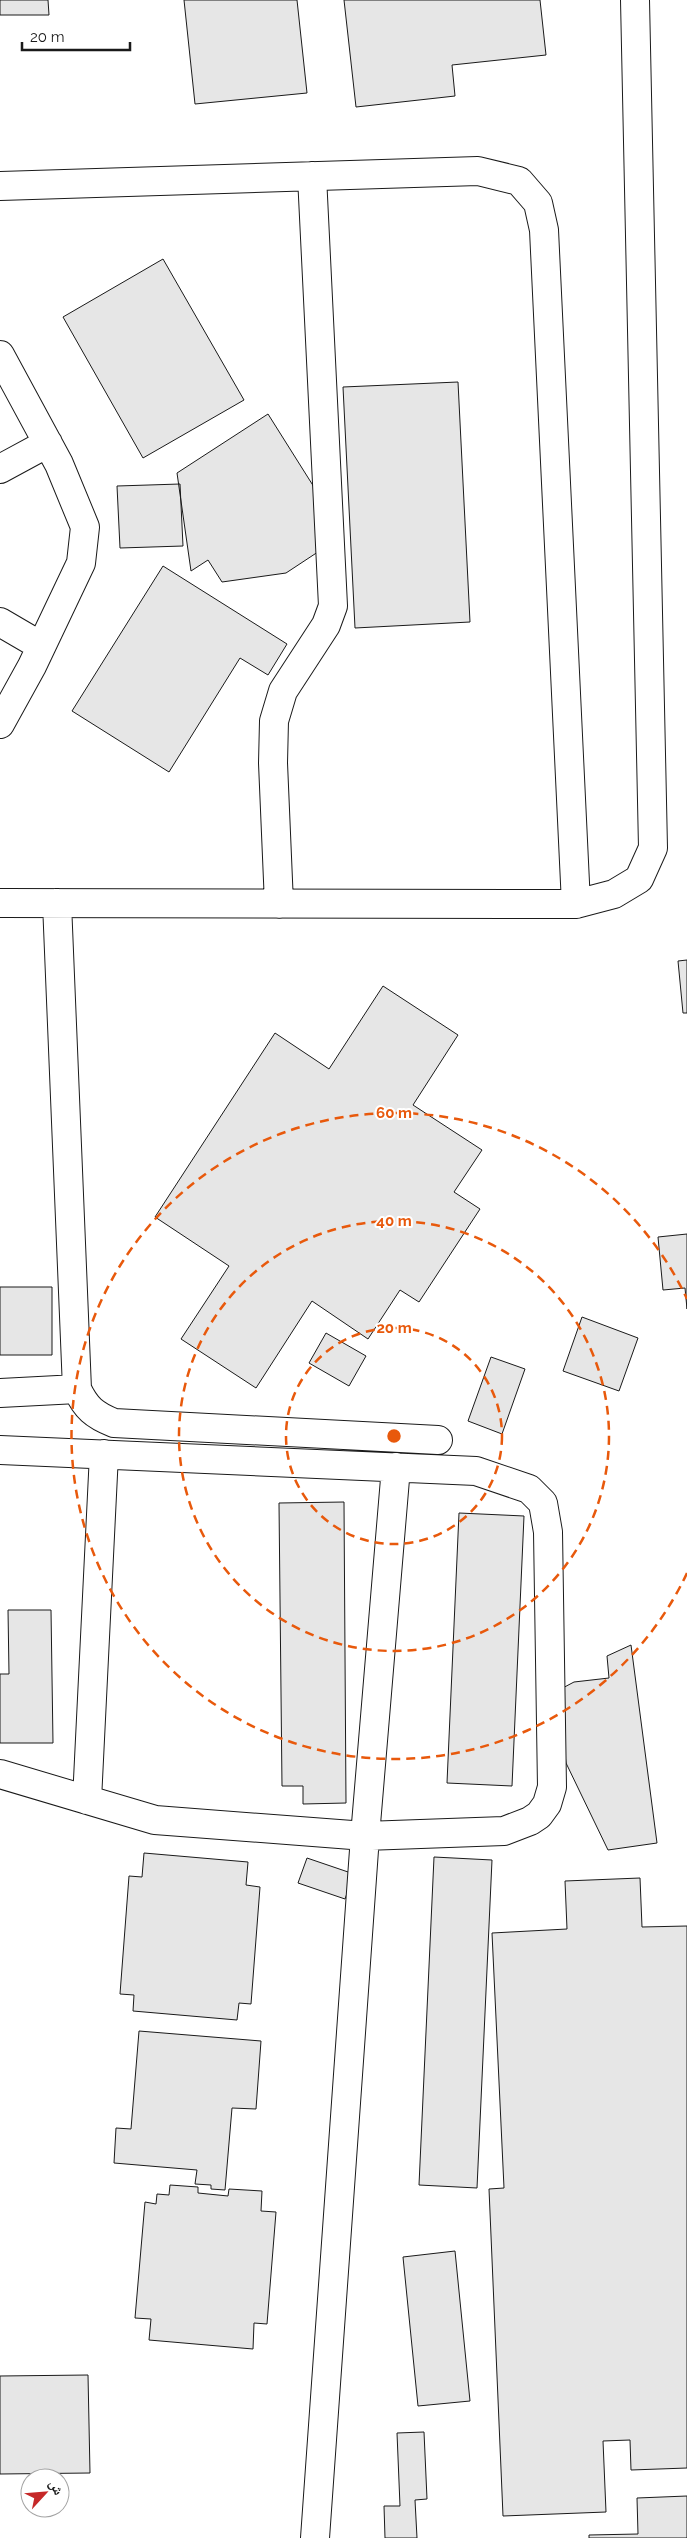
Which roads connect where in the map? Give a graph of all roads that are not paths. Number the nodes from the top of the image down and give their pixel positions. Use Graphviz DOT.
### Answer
graph roads {
  1 [pos="635,0"];
  2 [pos="312,176"];
  3 [pos="0,186"];
  4 [pos="0,355"];
  5 [pos="48,443"];
  6 [pos="0,469"];
  7 [pos="0,622"];
  8 [pos="41,646"];
  9 [pos="0,724"];
  10 [pos="0,903"];
  11 [pos="57,903"];
  12 [pos="279,904"];
  13 [pos="576,904"];
  14 [pos="77,1388"];
  15 [pos="0,1393"];
  16 [pos="438,1440"];
  17 [pos="0,1450"];
  18 [pos="104,1454"];
  19 [pos="396,1467"];
  20 [pos="0,1774"];
  21 [pos="87,1800"];
  22 [pos="365,1836"];
  23 [pos="315,2538"];
  1 -- 13 [label="lane"];
  2 -- 3 [label="lane"];
  2 -- 12 [label="lane"];
  2 -- 13 [label="lane"];
  4 -- 5 [label="lane"];
  5 -- 6 [label="lane"];
  5 -- 8 [label="lane"];
  7 -- 8 [label="lane"];
  8 -- 9 [label="lane"];
  10 -- 11 [label="lane"];
  11 -- 12 [label="lane"];
  11 -- 14 [label="lane"];
  12 -- 13 [label="lane"];
  14 -- 15 [label="lane"];
  14 -- 16 [label="lane"];
  17 -- 18 [label="lane"];
  18 -- 19 [label="lane"];
  18 -- 21 [label="lane"];
  19 -- 22 [label="lane"];
  19 -- 22 [label="lane"];
  20 -- 21 [label="lane"];
  21 -- 22 [label="lane"];
  22 -- 23 [label="lane"];
}
